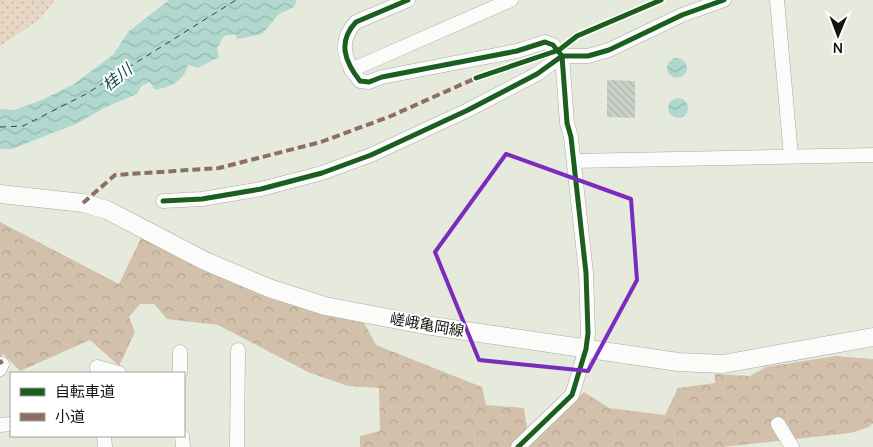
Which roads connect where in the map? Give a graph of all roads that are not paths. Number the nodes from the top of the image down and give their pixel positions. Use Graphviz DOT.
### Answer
graph roads {
  1 [pos="408,0"];
  2 [pos="511,0"];
  3 [pos="724,0"];
  4 [pos="777,0"];
  5 [pos="562,56"];
  6 [pos="352,70"];
  7 [pos="873,155"];
  8 [pos="791,156"];
  9 [pos="574,161"];
  10 [pos="0,194"];
  11 [pos="164,201"];
  12 [pos="873,337"];
  13 [pos="586,349"];
  14 [pos="238,350"];
  15 [pos="180,352"];
  16 [pos="98,372"];
  17 [pos="116,372"];
  18 [pos="180,372"];
  19 [pos="778,424"];
  20 [pos="237,447"];
  21 [pos="518,447"];
  22 [pos="792,447"];
  1 -- 6 [label="street"];
  2 -- 6 [label="street"];
  3 -- 5 [label="street"];
  4 -- 8 [label="street"];
  5 -- 6 [label="street"];
  5 -- 9 [label="street"];
  5 -- 11 [label="street"];
  7 -- 8 [label="street"];
  8 -- 9 [label="street"];
  9 -- 13 [label="street"];
  10 -- 13 [label="main road, 嵯峨亀岡線"];
  12 -- 13 [label="main road, 嵯峨亀岡線"];
  13 -- 21 [label="street"];
  14 -- 20 [label="street"];
  15 -- 18 [label="street"];
  16 -- 17 [label="street"];
  19 -- 22 [label="street"];
}
